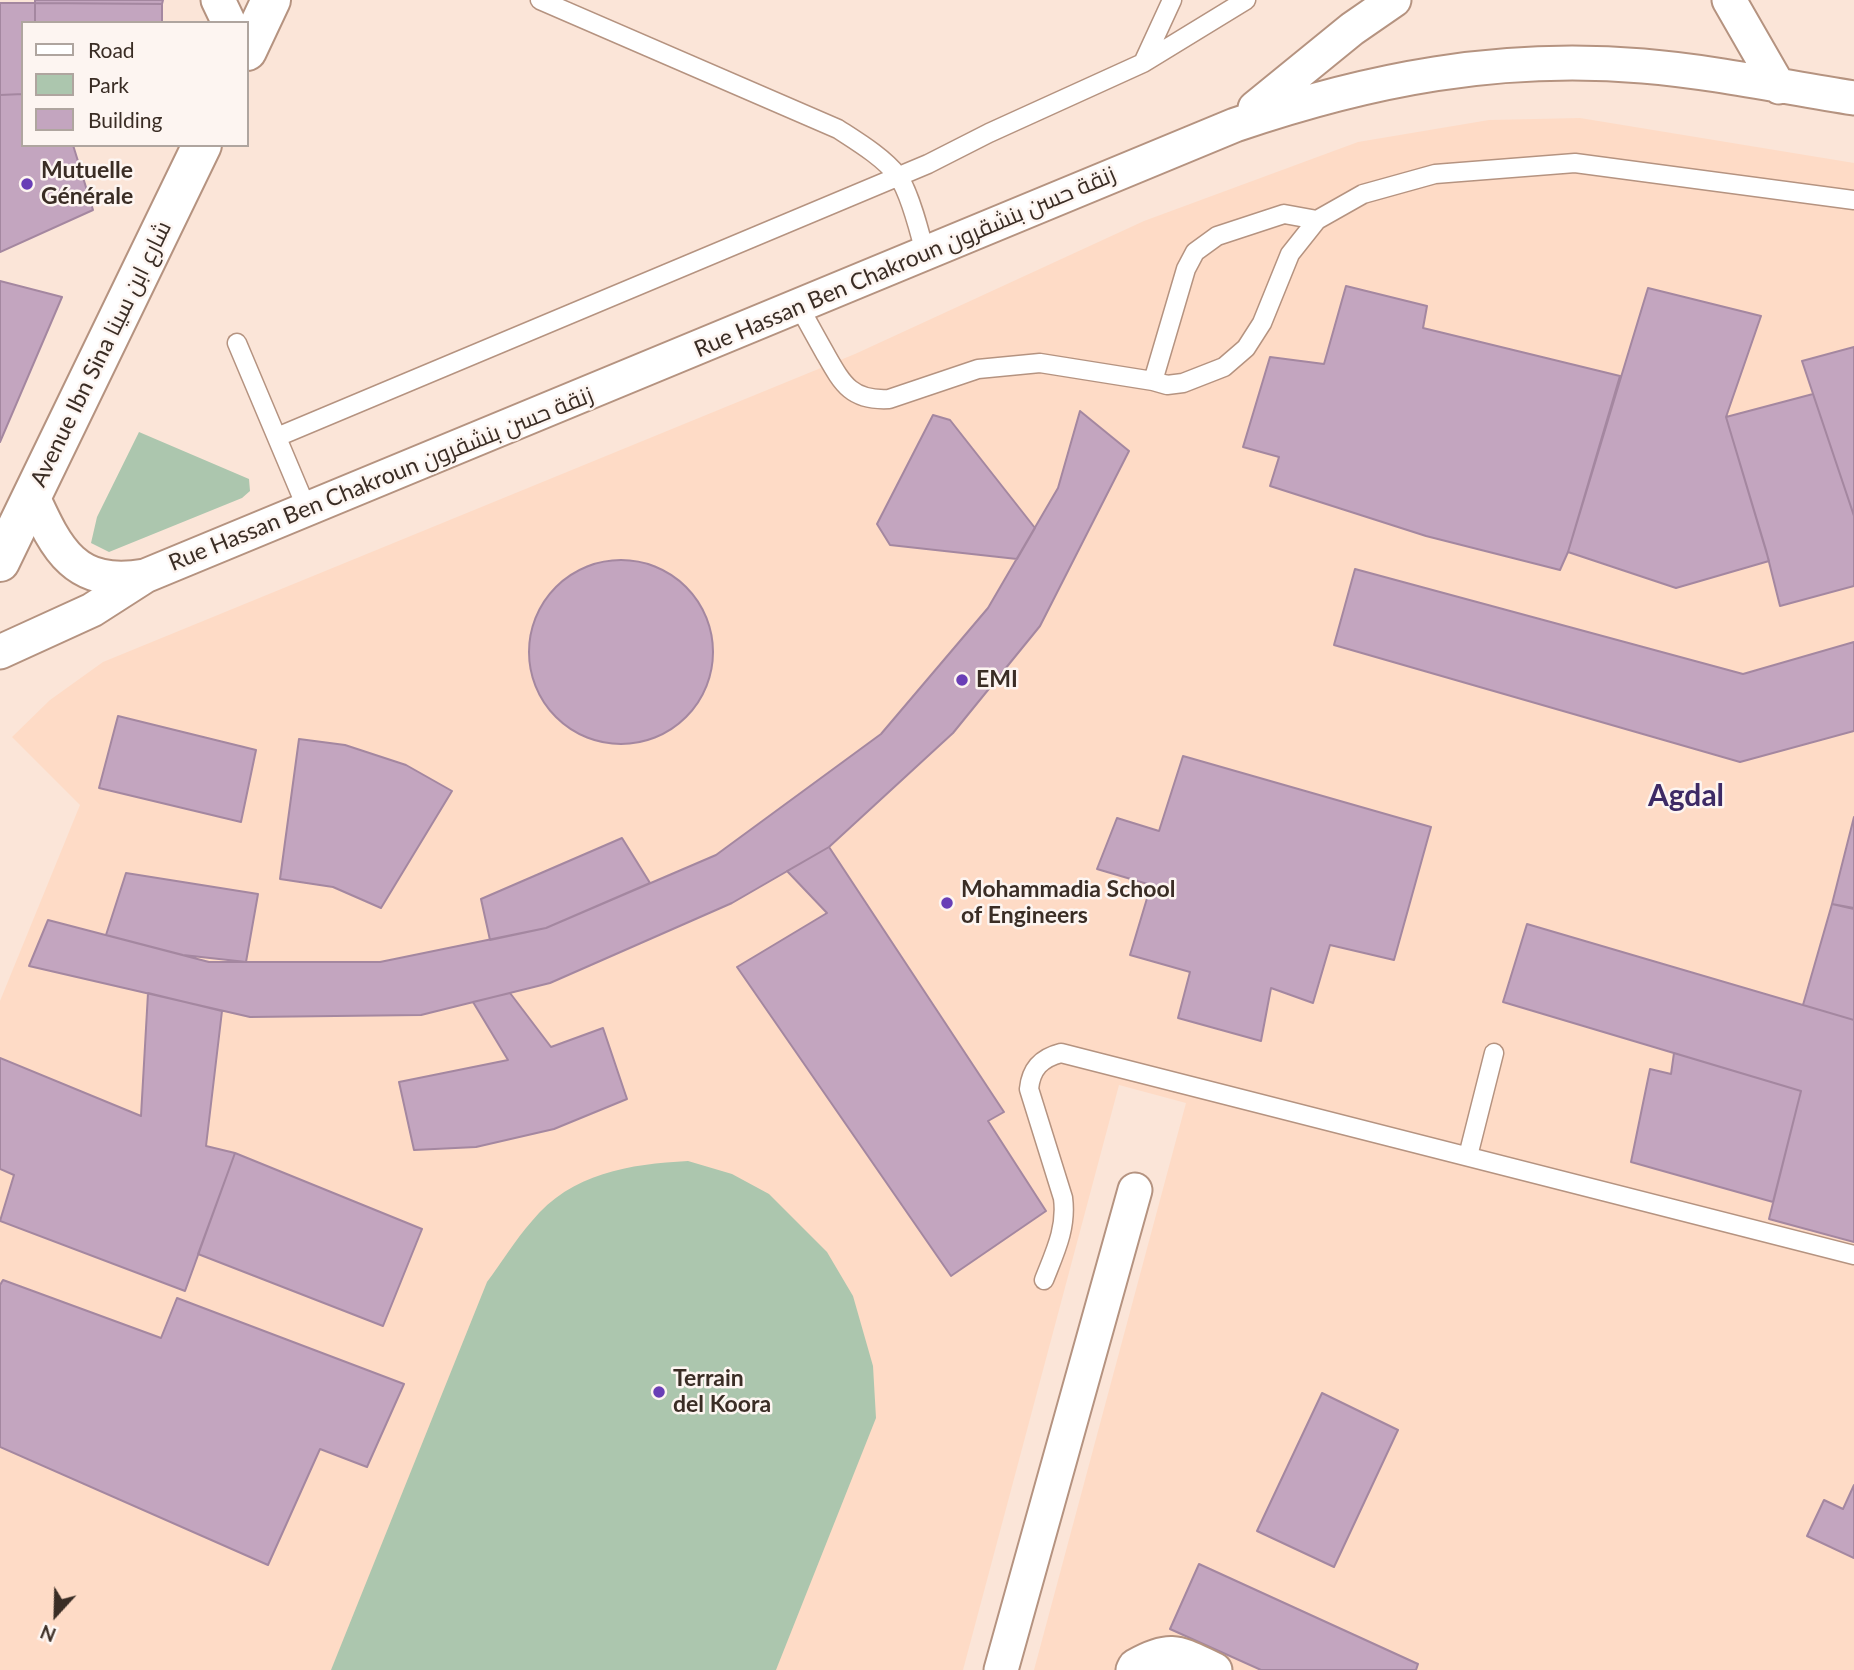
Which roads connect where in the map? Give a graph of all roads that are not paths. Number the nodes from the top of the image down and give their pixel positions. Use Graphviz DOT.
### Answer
graph roads {
  1 [pos="218,0"];
  2 [pos="271,0"];
  3 [pos="540,0"];
  4 [pos="1172,0"];
  5 [pos="1246,0"];
  6 [pos="1394,0"];
  7 [pos="1728,0"];
  8 [pos="228,21"];
  9 [pos="248,48"];
  10 [pos="1143,63"];
  11 [pos="1779,87"];
  12 [pos="1854,97"];
  13 [pos="1235,125"];
  14 [pos="201,147"];
  15 [pos="898,177"];
  16 [pos="1854,200"];
  17 [pos="1317,220"];
  18 [pos="925,253"];
  19 [pos="799,306"];
  20 [pos="237,343"];
  21 [pos="1153,381"];
  22 [pos="277,437"];
  23 [pos="32,495"];
  24 [pos="307,509"];
  25 [pos="0,562"];
  26 [pos="145,576"];
  27 [pos="0,652"];
  28 [pos="1494,1054"];
  29 [pos="1468,1156"];
  30 [pos="1135,1190"];
  31 [pos="1854,1255"];
  32 [pos="1044,1280"];
  33 [pos="1001,1670"];
  34 [pos="1133,1670"];
  35 [pos="1215,1670"];
  1 -- 8 [label="street"];
  2 -- 9 [label="main road"];
  3 -- 15 [label="lane"];
  4 -- 10 [label="lane"];
  5 -- 10 [label="lane"];
  6 -- 13 [label="street"];
  7 -- 11 [label="street"];
  10 -- 15 [label="lane"];
  11 -- 12 [label="street, Rue Hassan Ben Chakroun زنقة حسن بنشقرون"];
  11 -- 13 [label="street, Rue Hassan Ben Chakroun زنقة حسن بنشقرون"];
  13 -- 18 [label="street, Rue Hassan Ben Chakroun زنقة حسن بنشقرون"];
  14 -- 23 [label="main road, Avenue Ibn Sina شارع ابن سينا"];
  15 -- 18 [label="lane"];
  15 -- 22 [label="lane"];
  16 -- 17 [label="lane"];
  17 -- 21 [label="lane"];
  17 -- 21 [label="lane"];
  18 -- 19 [label="street, Rue Hassan Ben Chakroun زنقة حسن بنشقرون"];
  19 -- 21 [label="lane"];
  19 -- 24 [label="street, Rue Hassan Ben Chakroun زنقة حسن بنشقرون"];
  20 -- 22 [label="lane"];
  22 -- 24 [label="lane"];
  23 -- 25 [label="main road, Avenue Ibn Sina شارع ابن سينا"];
  23 -- 26 [label="street"];
  24 -- 26 [label="street, Rue Hassan Ben Chakroun زنقة حسن بنشقرون"];
  26 -- 27 [label="street, Rue Hassan Ben Chakroun زنقة حسن بنشقرون"];
  28 -- 29 [label="lane"];
  29 -- 31 [label="lane"];
  29 -- 32 [label="lane"];
  30 -- 33 [label="street"];
  34 -- 35 [label="street"];
}
